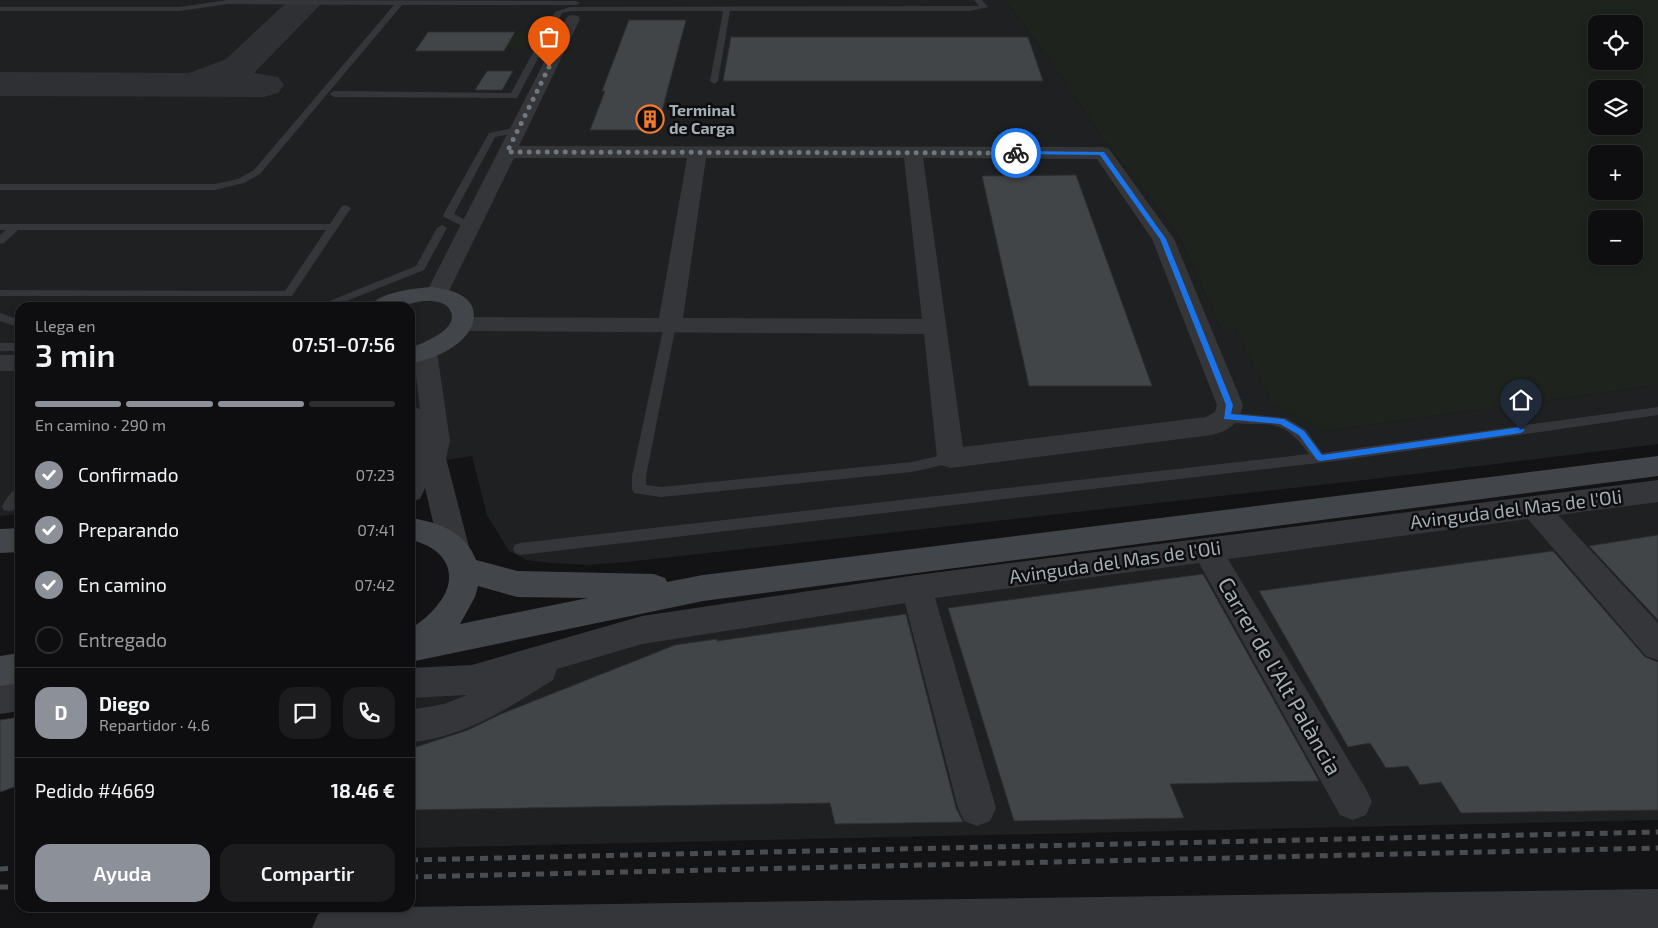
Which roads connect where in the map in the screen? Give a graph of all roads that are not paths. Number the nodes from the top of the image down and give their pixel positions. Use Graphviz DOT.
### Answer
graph roads {
  1 [pos="978,0"];
  2 [pos="400,2"];
  3 [pos="605,3"];
  4 [pos="594,6"];
  5 [pos="0,9"];
  6 [pos="727,9"];
  7 [pos="573,20"];
  8 [pos="714,81"];
  9 [pos="334,94"];
  10 [pos="518,130"];
  11 [pos="507,152"];
  12 [pos="697,152"];
  13 [pos="913,153"];
  14 [pos="0,187"];
  15 [pos="346,208"];
  16 [pos="470,226"];
  17 [pos="0,227"];
  18 [pos="15,227"];
  19 [pos="333,227"];
  20 [pos="442,228"];
  21 [pos="0,241"];
  22 [pos="0,293"];
  23 [pos="436,295"];
  24 [pos="332,302"];
  25 [pos="393,302"];
  26 [pos="15,314"];
  27 [pos="0,315"];
  28 [pos="15,322"];
  29 [pos="462,324"];
  30 [pos="670,325"];
  31 [pos="934,326"];
  32 [pos="0,347"];
  33 [pos="15,348"];
  34 [pos="417,354"];
  35 [pos="0,363"];
  36 [pos="15,363"];
  37 [pos="1658,411"];
  38 [pos="1227,417"];
  39 [pos="415,446"];
  40 [pos="951,458"];
  41 [pos="1320,458"];
  42 [pos="1658,466"];
  43 [pos="415,477"];
  44 [pos="1658,491"];
  45 [pos="1532,506"];
  46 [pos="415,529"];
  47 [pos="15,540"];
  48 [pos="0,541"];
  49 [pos="520,549"];
  50 [pos="1207,550"];
  51 [pos="459,558"];
  52 [pos="703,588"];
  53 [pos="916,588"];
  54 [pos="415,645"];
  55 [pos="1658,646"];
  56 [pos="415,647"];
  57 [pos="574,650"];
  58 [pos="15,669"];
  59 [pos="0,672"];
  60 [pos="415,684"];
  61 [pos="15,697"];
  62 [pos="0,699"];
  63 [pos="415,726"];
  64 [pos="1353,802"];
  65 [pos="977,808"];
  66 [pos="1658,909"];
  67 [pos="332,928"];
  1 -- 6 [label="lane"];
  2 -- 4 [label="lane"];
  2 -- 5 [label="lane"];
  2 -- 14 [label="lane"];
  3 -- 4 [label="lane"];
  4 -- 6 [label="lane"];
  4 -- 9 [label="lane"];
  6 -- 8 [label="lane"];
  7 -- 10 [label="street"];
  10 -- 11 [label="street"];
  10 -- 16 [label="lane"];
  11 -- 12 [label="street"];
  11 -- 16 [label="street"];
  12 -- 13 [label="street"];
  12 -- 30 [label="street"];
  13 -- 31 [label="street"];
  13 -- 38 [label="street"];
  15 -- 19 [label="lane"];
  16 -- 23 [label="street"];
  17 -- 18 [label="lane"];
  18 -- 19 [label="lane"];
  18 -- 21 [label="lane"];
  19 -- 22 [label="lane"];
  20 -- 24 [label="lane"];
  23 -- 25 [label="main road"];
  23 -- 29 [label="main road"];
  26 -- 27 [label="lane"];
  27 -- 28 [label="lane"];
  29 -- 30 [label="street"];
  29 -- 34 [label="main road"];
  30 -- 31 [label="street"];
  30 -- 40 [label="lane"];
  31 -- 40 [label="street"];
  32 -- 33 [label="lane"];
  34 -- 51 [label="street"];
  35 -- 36 [label="street"];
  37 -- 41 [label="lane"];
  38 -- 40 [label="street"];
  38 -- 41 [label="lane"];
  39 -- 43 [label="street"];
  41 -- 49 [label="lane"];
  42 -- 52 [label="main road"];
  44 -- 45 [label="street, Avinguda del Mas de l'Oli"];
  45 -- 50 [label="street, Avinguda del Mas de l'Oli"];
  45 -- 55 [label="street"];
  46 -- 51 [label="main road"];
  47 -- 48 [label="main road"];
  50 -- 53 [label="street, Avinguda del Mas de l'Oli"];
  50 -- 64 [label="street, Carrer de l'Alt Palància"];
  51 -- 52 [label="main road"];
  51 -- 54 [label="main road"];
  52 -- 56 [label="main road"];
  53 -- 57 [label="street, Avinguda del Mas de l'Oli"];
  53 -- 65 [label="street"];
  57 -- 60 [label="street, Avinguda del Mas de l'Oli"];
  57 -- 63 [label="street, Avinguda del Mas de l'Oli"];
  58 -- 59 [label="main road"];
  61 -- 62 [label="street"];
  66 -- 67 [label="street"];
}
